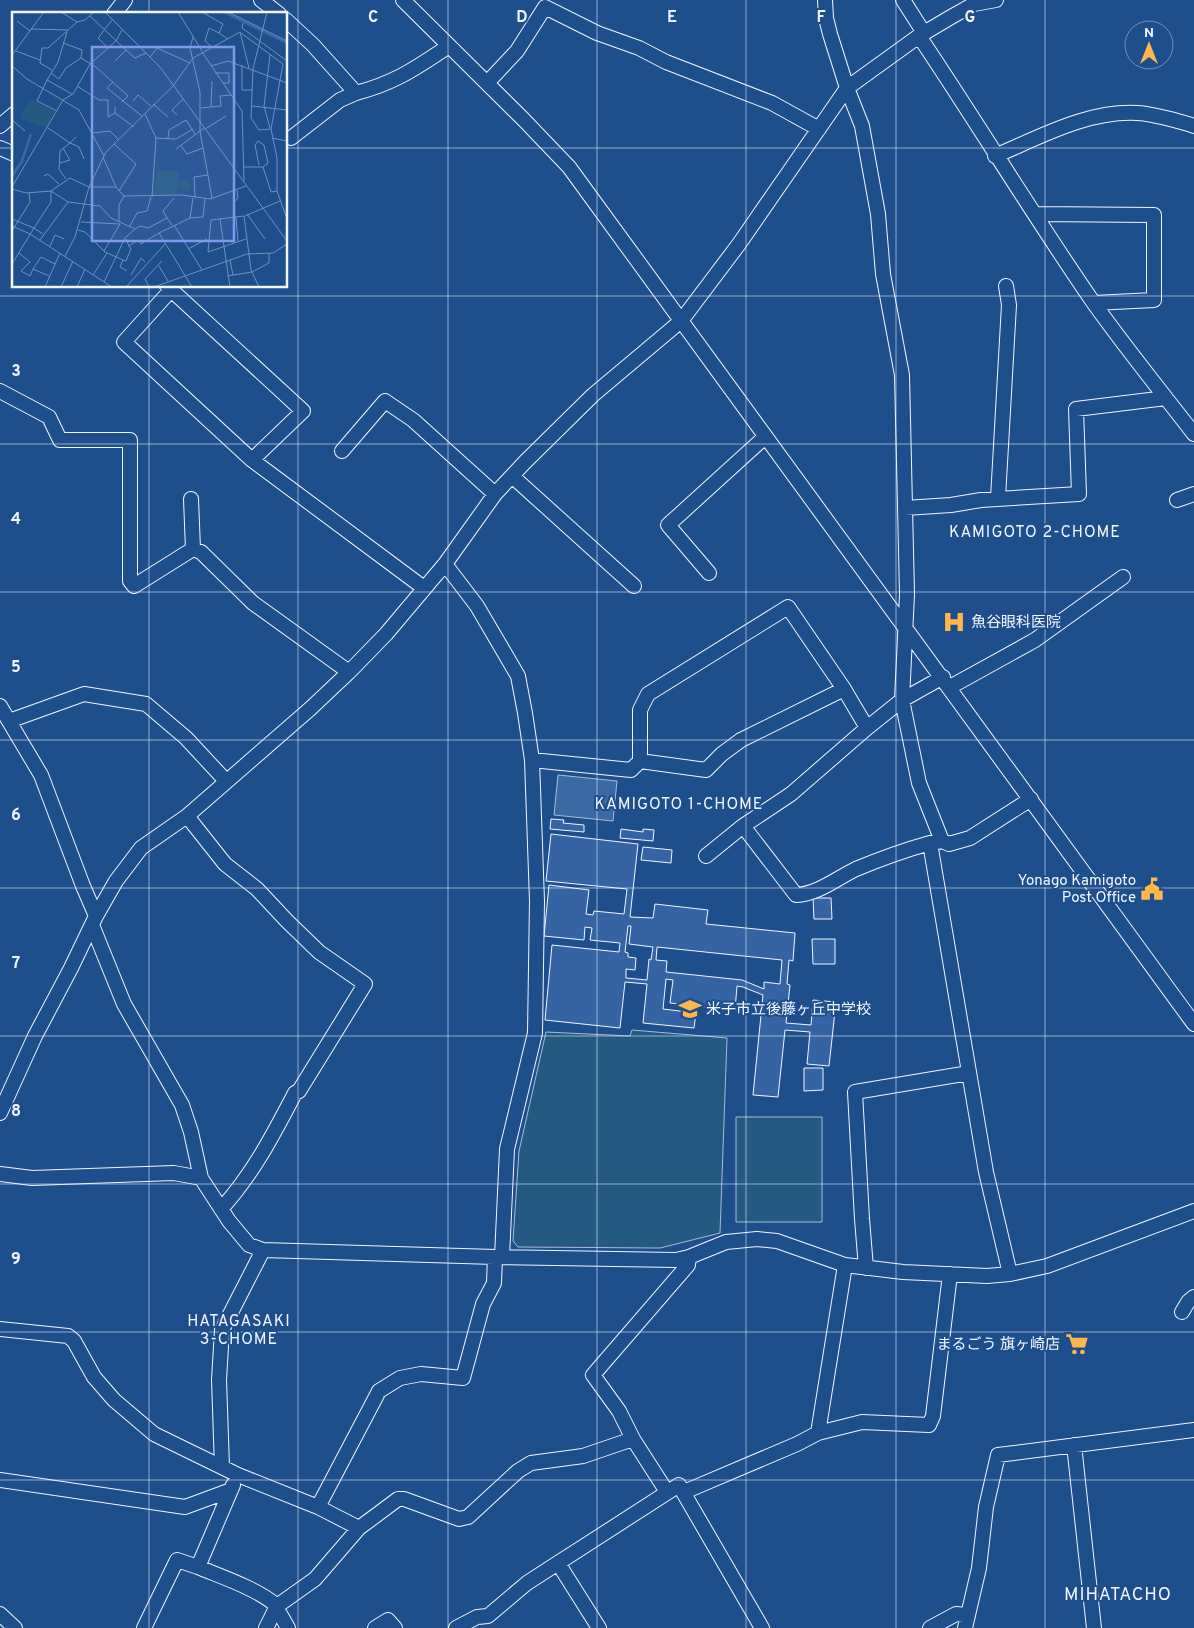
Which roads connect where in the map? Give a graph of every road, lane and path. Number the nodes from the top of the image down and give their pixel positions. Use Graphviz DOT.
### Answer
graph roads {
  1 [pos="125,0"];
  2 [pos="261,0"];
  3 [pos="403,0"];
  4 [pos="825,0"];
  5 [pos="903,0"];
  6 [pos="996,0"];
  7 [pos="116,12"];
  8 [pos="276,12"];
  9 [pos="288,22"];
  10 [pos="922,34"];
  11 [pos="449,46"];
  12 [pos="487,83"];
  13 [pos="847,88"];
  14 [pos="356,93"];
  15 [pos="12,116"];
  16 [pos="0,126"];
  17 [pos="1194,126"];
  18 [pos="819,129"];
  19 [pos="290,138"];
  20 [pos="0,148"];
  21 [pos="12,153"];
  22 [pos="995,156"];
  23 [pos="1035,214"];
  24 [pos="1006,286"];
  25 [pos="169,288"];
  26 [pos="1094,302"];
  27 [pos="681,321"];
  28 [pos="0,391"];
  29 [pos="1166,398"];
  30 [pos="1194,434"];
  31 [pos="765,437"];
  32 [pos="342,451"];
  33 [pos="252,460"];
  34 [pos="512,476"];
  35 [pos="495,494"];
  36 [pos="1194,494"];
  37 [pos="998,498"];
  38 [pos="191,499"];
  39 [pos="1177,500"];
  40 [pos="905,508"];
  41 [pos="193,549"];
  42 [pos="445,564"];
  43 [pos="709,573"];
  44 [pos="1123,577"];
  45 [pos="634,586"];
  46 [pos="424,588"];
  47 [pos="905,629"];
  48 [pos="349,672"];
  49 [pos="946,682"];
  50 [pos="844,689"];
  51 [pos="902,700"];
  52 [pos="0,706"];
  53 [pos="10,721"];
  54 [pos="867,728"];
  55 [pos="532,760"];
  56 [pos="640,762"];
  57 [pos="226,782"];
  58 [pos="1031,799"];
  59 [pos="187,816"];
  60 [pos="743,826"];
  61 [pos="936,842"];
  62 [pos="706,856"];
  63 [pos="94,921"];
  64 [pos="1194,1024"];
  65 [pos="969,1073"];
  66 [pos="0,1113"];
  67 [pos="0,1174"];
  68 [pos="201,1178"];
  69 [pos="221,1209"];
  70 [pos="1194,1211"];
  71 [pos="263,1250"];
  72 [pos="498,1257"];
  73 [pos="688,1257"];
  74 [pos="846,1265"];
  75 [pos="866,1268"];
  76 [pos="950,1274"];
  77 [pos="1010,1274"];
  78 [pos="1194,1297"];
  79 [pos="1182,1312"];
  80 [pos="0,1328"];
  81 [pos="1194,1430"];
  82 [pos="818,1434"];
  83 [pos="633,1439"];
  84 [pos="1074,1445"];
  85 [pos="222,1467"];
  86 [pos="238,1475"];
  87 [pos="0,1480"];
  88 [pos="231,1490"];
  89 [pos="667,1492"];
  90 [pos="684,1492"];
  91 [pos="318,1507"];
  92 [pos="359,1528"];
  93 [pos="558,1563"];
  94 [pos="198,1567"];
  95 [pos="275,1609"];
  96 [pos="0,1614"];
  97 [pos="966,1621"];
  98 [pos="15,1628"];
  99 [pos="144,1628"];
  100 [pos="266,1628"];
  101 [pos="288,1628"];
  102 [pos="375,1628"];
  103 [pos="395,1628"];
  104 [pos="456,1628"];
  105 [pos="599,1628"];
  106 [pos="762,1628"];
  107 [pos="930,1628"];
  108 [pos="1094,1628"];
  1 -- 7 [label="street"];
  2 -- 8 [label="street"];
  3 -- 11 [label="street"];
  4 -- 13 [label="street"];
  5 -- 10 [label="street"];
  6 -- 10 [label="street"];
  9 -- 14 [label="street"];
  10 -- 13 [label="street"];
  10 -- 22 [label="street"];
  11 -- 12 [label="street"];
  11 -- 14 [label="street"];
  12 -- 18 [label="street"];
  12 -- 27 [label="street"];
  13 -- 18 [label="street"];
  13 -- 40 [label="street"];
  14 -- 19 [label="street"];
  15 -- 16 [label="street"];
  17 -- 22 [label="street"];
  18 -- 27 [label="street"];
  20 -- 21 [label="street"];
  22 -- 23 [label="street"];
  23 -- 26 [label="street"];
  23 -- 26 [label="street"];
  24 -- 37 [label="street"];
  25 -- 33 [label="street"];
  25 -- 33 [label="street"];
  26 -- 29 [label="street"];
  27 -- 31 [label="street"];
  27 -- 34 [label="street"];
  28 -- 41 [label="street"];
  29 -- 30 [label="street"];
  29 -- 37 [label="street"];
  31 -- 43 [label="street"];
  31 -- 47 [label="street"];
  32 -- 35 [label="street"];
  33 -- 46 [label="street"];
  34 -- 35 [label="street"];
  34 -- 45 [label="street"];
  35 -- 42 [label="street"];
  36 -- 39 [label="street"];
  37 -- 40 [label="street"];
  38 -- 41 [label="street"];
  40 -- 47 [label="street"];
  41 -- 48 [label="street"];
  42 -- 46 [label="street"];
  42 -- 55 [label="street"];
  44 -- 49 [label="street"];
  46 -- 48 [label="street"];
  47 -- 49 [label="street"];
  47 -- 51 [label="street"];
  48 -- 57 [label="street"];
  49 -- 51 [label="street"];
  49 -- 58 [label="street"];
  50 -- 54 [label="street"];
  50 -- 56 [label="street"];
  50 -- 56 [label="street"];
  51 -- 54 [label="street"];
  51 -- 61 [label="street"];
  52 -- 53 [label="street"];
  53 -- 57 [label="street"];
  53 -- 63 [label="street"];
  54 -- 60 [label="street"];
  55 -- 56 [label="street"];
  55 -- 72 [label="street"];
  57 -- 59 [label="street"];
  58 -- 61 [label="street"];
  58 -- 64 [label="street"];
  59 -- 63 [label="street"];
  59 -- 69 [label="street"];
  60 -- 61 [label="street"];
  60 -- 62 [label="street"];
  61 -- 65 [label="street"];
  63 -- 66 [label="street"];
  63 -- 68 [label="street"];
  65 -- 75 [label="street"];
  65 -- 77 [label="street"];
  67 -- 68 [label="street"];
  68 -- 69 [label="street"];
  69 -- 71 [label="street"];
  70 -- 77 [label="street"];
  71 -- 72 [label="street"];
  71 -- 85 [label="street"];
  72 -- 73 [label="street"];
  72 -- 91 [label="street"];
  73 -- 74 [label="street"];
  73 -- 83 [label="street"];
  74 -- 75 [label="street"];
  74 -- 82 [label="street"];
  75 -- 76 [label="street"];
  76 -- 77 [label="street"];
  76 -- 82 [label="street"];
  78 -- 79 [label="street"];
  80 -- 85 [label="street"];
  81 -- 84 [label="street"];
  82 -- 90 [label="street"];
  83 -- 89 [label="street"];
  83 -- 92 [label="street"];
  84 -- 97 [label="street"];
  84 -- 108 [label="street"];
  85 -- 86 [label="street"];
  86 -- 88 [label="street"];
  86 -- 91 [label="street"];
  87 -- 88 [label="street"];
  88 -- 94 [label="street"];
  89 -- 90 [label="street"];
  89 -- 93 [label="street"];
  90 -- 106 [label="street"];
  91 -- 92 [label="street"];
  92 -- 95 [label="street"];
  93 -- 104 [label="street"];
  93 -- 105 [label="street"];
  94 -- 95 [label="street"];
  94 -- 99 [label="street"];
  95 -- 100 [label="street"];
  95 -- 101 [label="street"];
  96 -- 98 [label="street"];
  97 -- 107 [label="street"];
  102 -- 103 [label="street"];
}
